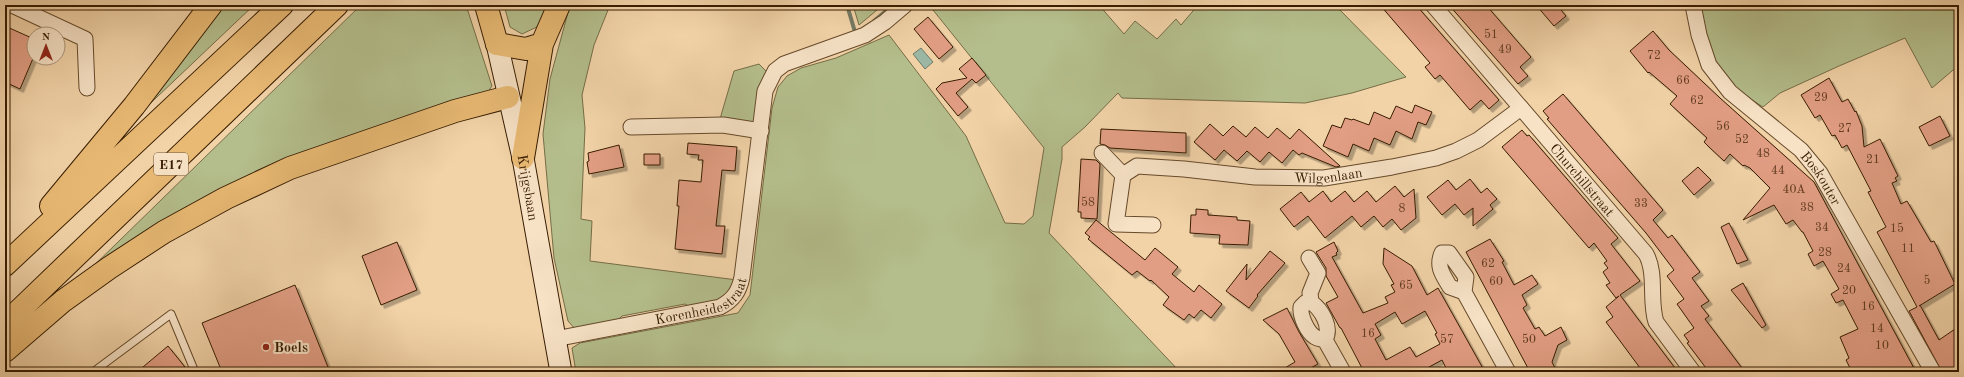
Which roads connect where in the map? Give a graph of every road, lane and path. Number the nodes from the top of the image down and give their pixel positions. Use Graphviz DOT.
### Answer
graph roads {
  1 [pos="12,5"];
  2 [pos="211,5"];
  3 [pos="282,5"];
  4 [pos="337,5"];
  5 [pos="486,5"];
  6 [pos="559,5"];
  7 [pos="905,5"];
  8 [pos="1433,5"];
  9 [pos="1693,5"];
  10 [pos="497,44"];
  11 [pos="542,44"];
  12 [pos="87,88"];
  13 [pos="508,97"];
  14 [pos="1521,108"];
  15 [pos="631,127"];
  16 [pos="761,131"];
  17 [pos="1102,153"];
  18 [pos="522,158"];
  19 [pos="1123,175"];
  20 [pos="1153,225"];
  21 [pos="1309,258"];
  22 [pos="5,262"];
  23 [pos="5,265"];
  24 [pos="1464,292"];
  25 [pos="5,324"];
  26 [pos="555,339"];
  27 [pos="5,352"];
  28 [pos="93,372"];
  29 [pos="195,372"];
  30 [pos="562,372"];
  31 [pos="1343,372"];
  32 [pos="1508,372"];
  33 [pos="1693,372"];
  34 [pos="1933,372"];
  1 -- 12 [label="street"];
  2 -- 22 [label="main road"];
  3 -- 23 [label="main road, E17"];
  4 -- 25 [label="main road, E17"];
  5 -- 10 [label="main road, Krijgsbaan"];
  6 -- 11 [label="main road"];
  7 -- 16 [label="street, Korenheidestraat"];
  8 -- 14 [label="street, Churchillstraat"];
  9 -- 34 [label="street, Boskouter"];
  10 -- 11 [label="main road"];
  10 -- 13 [label="main road, Krijgsbaan"];
  11 -- 18 [label="main road"];
  13 -- 18 [label="main road, Krijgsbaan"];
  13 -- 27 [label="main road"];
  14 -- 19 [label="street, Wilgenlaan"];
  14 -- 33 [label="street, Churchillstraat"];
  15 -- 16 [label="street"];
  16 -- 26 [label="street, Korenheidestraat"];
  17 -- 19 [label="street"];
  18 -- 26 [label="main road, Krijgsbaan"];
  19 -- 20 [label="street"];
  21 -- 31 [label="street"];
  24 -- 32 [label="street"];
  26 -- 30 [label="main road, Krijgsbaan"];
  28 -- 29 [label="lane"];
}
